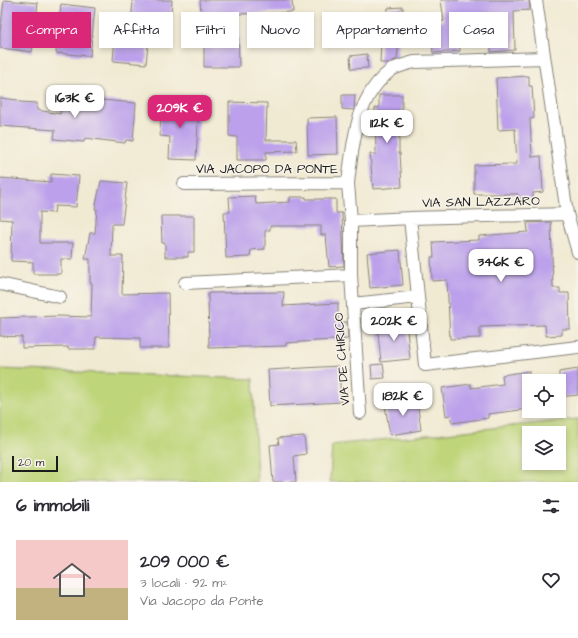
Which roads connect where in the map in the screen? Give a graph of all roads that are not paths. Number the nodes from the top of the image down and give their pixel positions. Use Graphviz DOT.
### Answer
graph roads {
  1 [pos="536,0"];
  2 [pos="544,58"];
  3 [pos="348,183"];
  4 [pos="184,184"];
  5 [pos="567,214"];
  6 [pos="410,218"];
  7 [pos="351,221"];
  8 [pos="578,252"];
  9 [pos="351,275"];
  10 [pos="185,283"];
  11 [pos="0,284"];
  12 [pos="60,297"];
  13 [pos="418,297"];
  14 [pos="352,304"];
  15 [pos="578,346"];
  16 [pos="360,413"];
  1 -- 2 [label="street"];
  2 -- 3 [label="street"];
  2 -- 5 [label="street"];
  3 -- 4 [label="street, VIA JACOPO DA PONTE"];
  3 -- 7 [label="street, VIA JACOPO DA PONTE"];
  5 -- 6 [label="street, VIA SAN LAZZARO"];
  5 -- 8 [label="street"];
  6 -- 7 [label="street"];
  6 -- 13 [label="street, VIA SAN LAZZARO"];
  7 -- 9 [label="street, VIA JACOPO DA PONTE"];
  9 -- 10 [label="street"];
  9 -- 14 [label="street, VIA DE CHIRICO"];
  11 -- 12 [label="street"];
  13 -- 14 [label="street"];
  13 -- 15 [label="street, VIA SAN LAZZARO"];
  14 -- 16 [label="street, VIA DE CHIRICO"];
}
